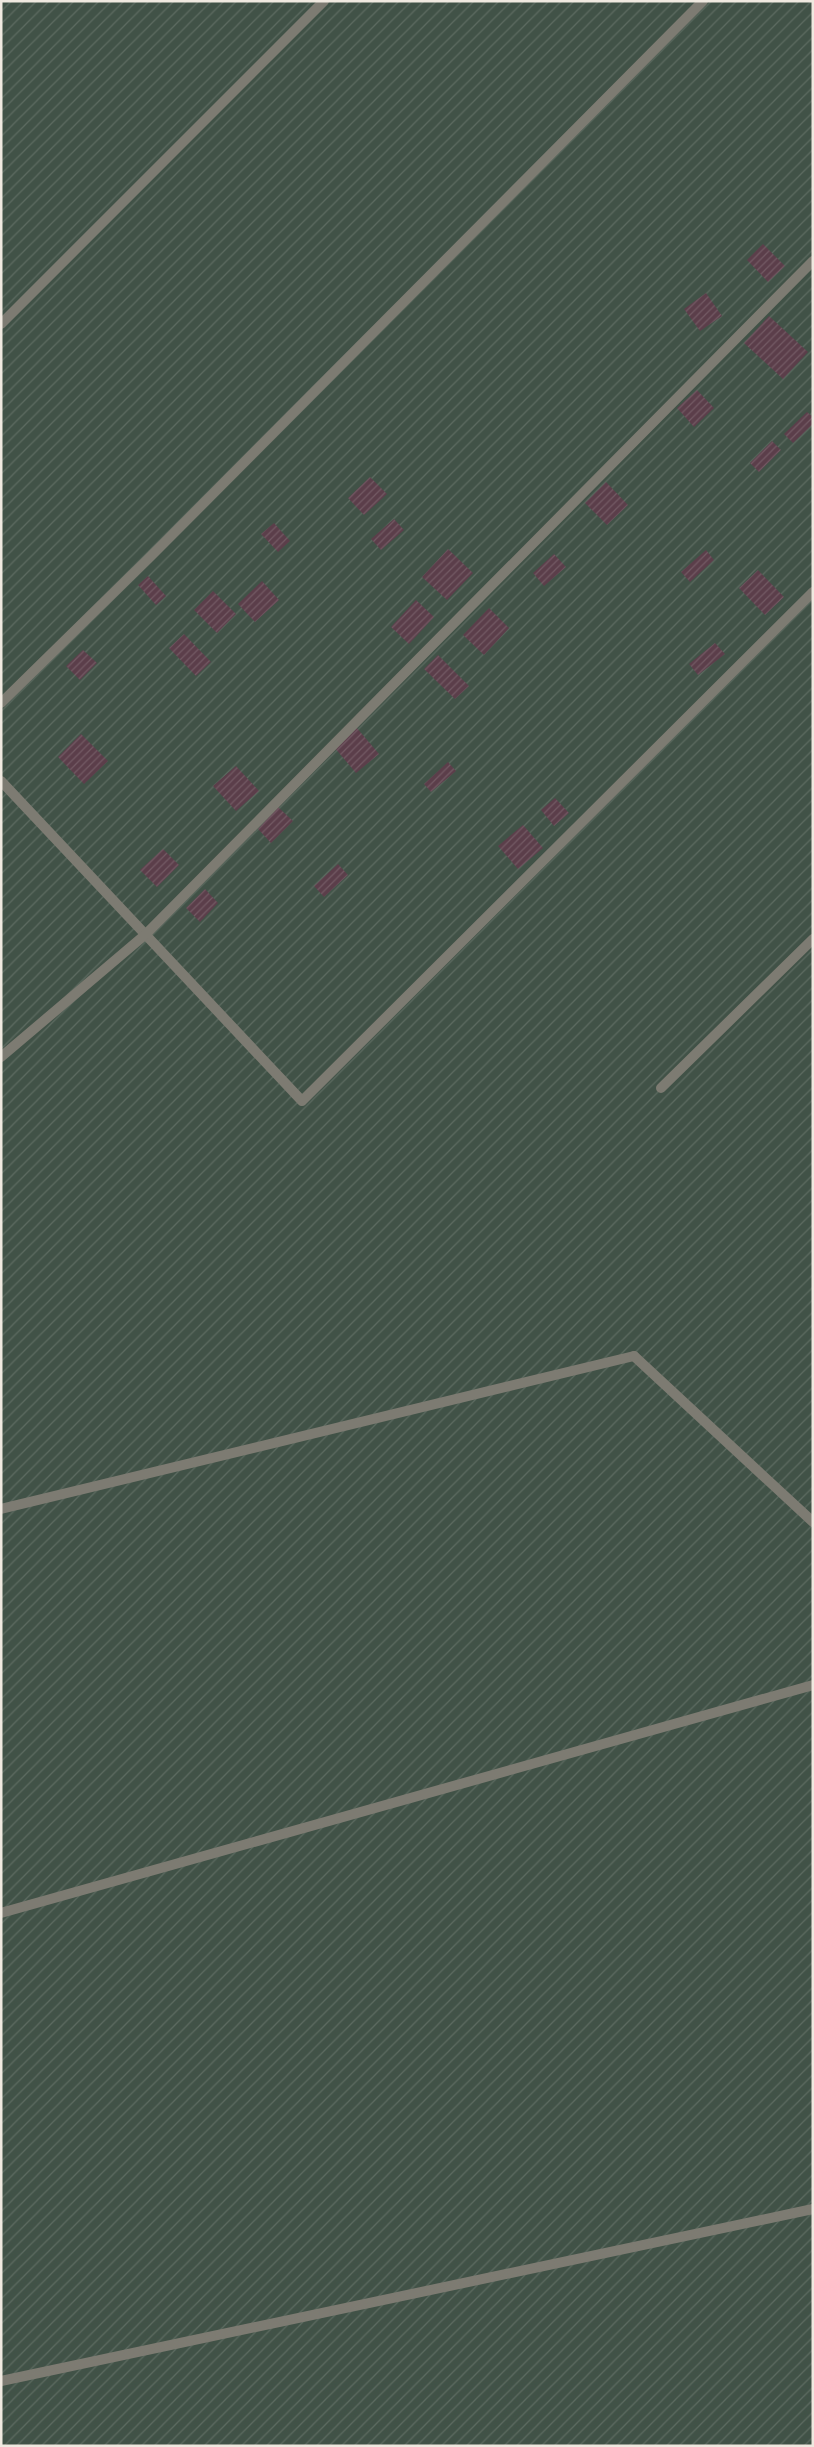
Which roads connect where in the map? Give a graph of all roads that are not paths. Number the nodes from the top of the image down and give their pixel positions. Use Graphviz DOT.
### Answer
graph roads {
  1 [pos="324,1"];
  2 [pos="703,1"];
  3 [pos="813,261"];
  4 [pos="1,324"];
  5 [pos="813,592"];
  6 [pos="1,703"];
  7 [pos="1,781"];
  8 [pos="146,934"];
  9 [pos="813,939"];
  10 [pos="1,1058"];
  11 [pos="661,1088"];
  12 [pos="1,1509"];
  13 [pos="813,1522"];
  14 [pos="813,1685"];
  15 [pos="1,1913"];
  16 [pos="813,2209"];
  17 [pos="1,2381"];
  1 -- 4 [label="street"];
  2 -- 6 [label="street"];
  3 -- 8 [label="street"];
  5 -- 8 [label="street"];
  7 -- 8 [label="street"];
  8 -- 10 [label="street"];
  9 -- 11 [label="street"];
  12 -- 13 [label="street"];
  14 -- 15 [label="street"];
  16 -- 17 [label="street"];
}
